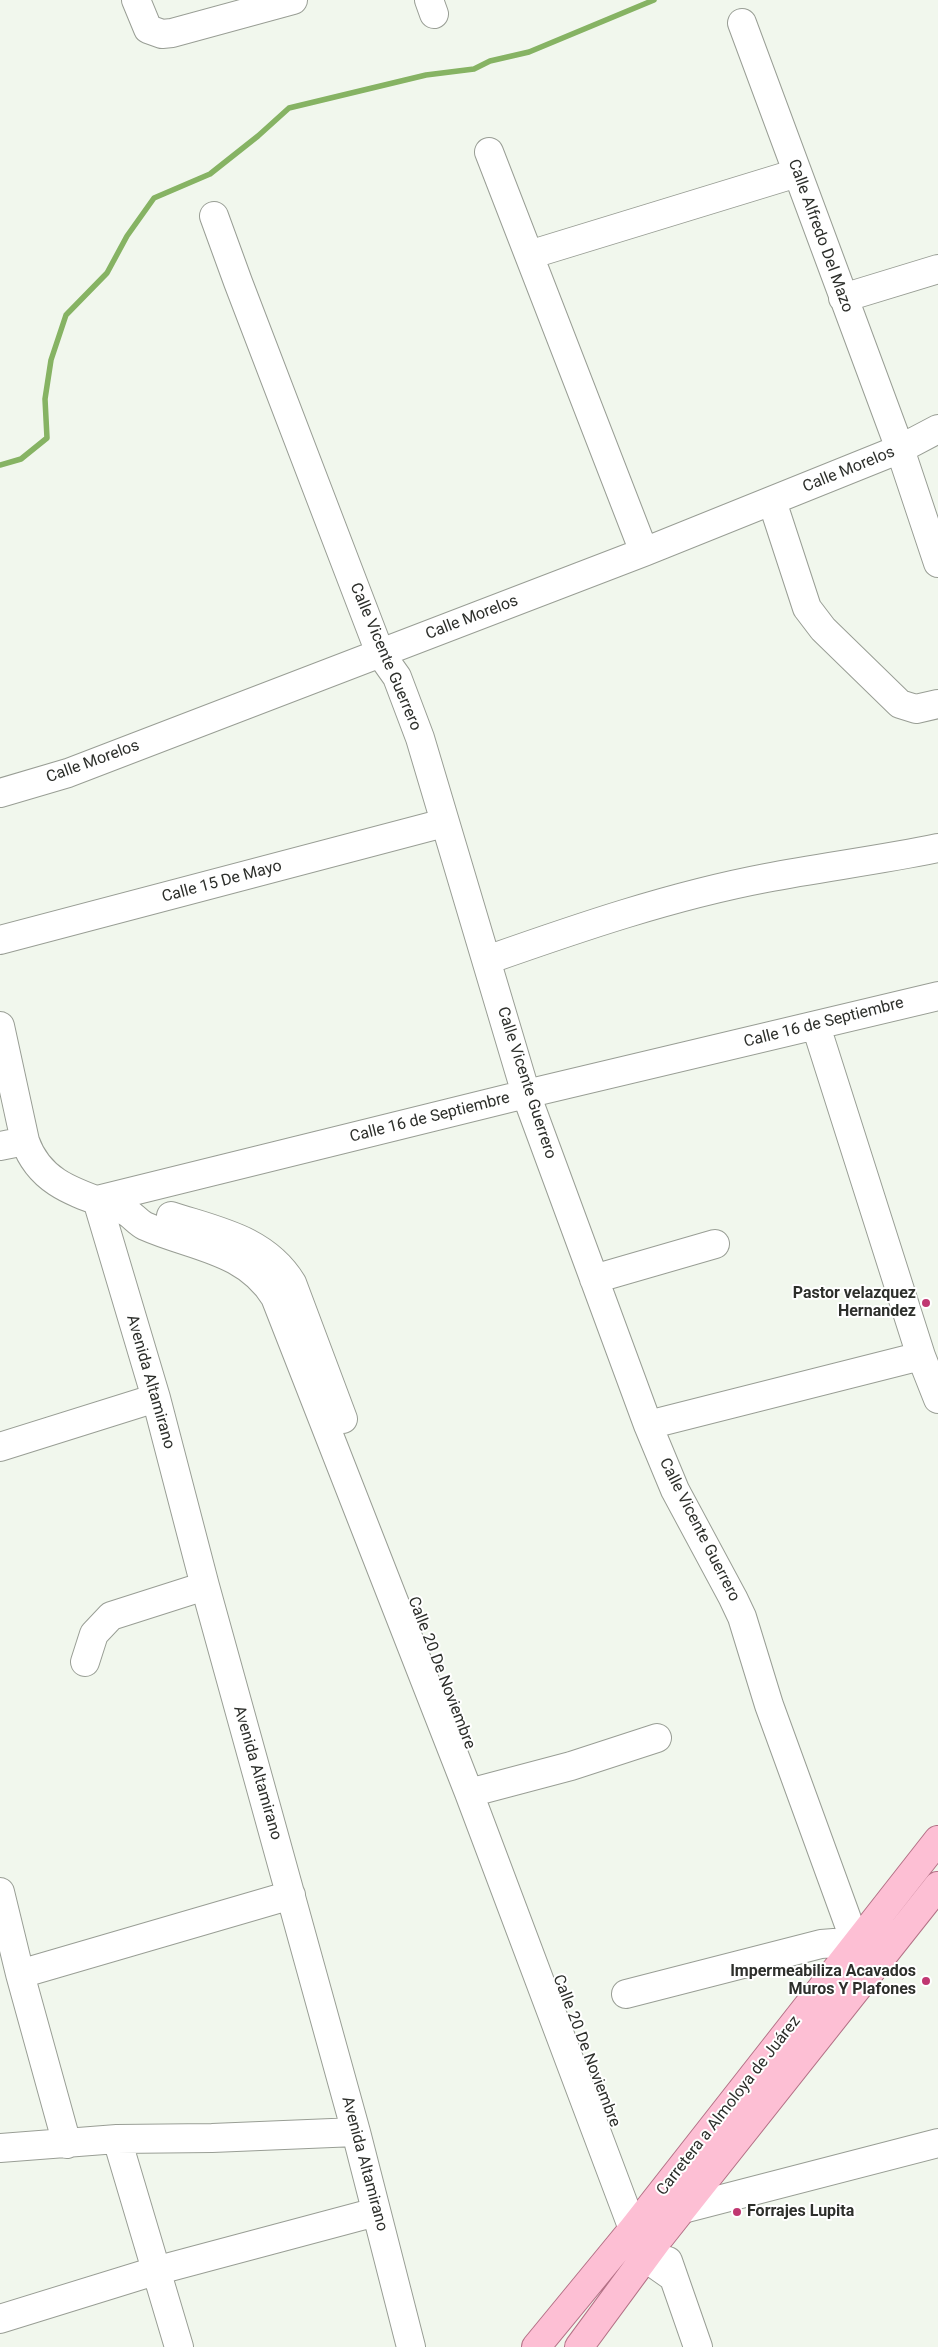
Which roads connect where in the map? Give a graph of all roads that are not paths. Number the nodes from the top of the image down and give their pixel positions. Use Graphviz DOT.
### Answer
graph roads {
  1 [pos="293,0"];
  2 [pos="140,10"];
  3 [pos="742,23"];
  4 [pos="489,152"];
  5 [pos="797,173"];
  6 [pos="214,216"];
  7 [pos="529,255"];
  8 [pos="938,269"];
  9 [pos="843,298"];
  10 [pos="938,429"];
  11 [pos="900,449"];
  12 [pos="772,500"];
  13 [pos="644,552"];
  14 [pos="938,563"];
  15 [pos="380,653"];
  16 [pos="938,704"];
  17 [pos="0,793"];
  18 [pos="444,823"];
  19 [pos="938,848"];
  20 [pos="0,940"];
  21 [pos="487,960"];
  22 [pos="938,996"];
  23 [pos="0,1026"];
  24 [pos="816,1026"];
  25 [pos="526,1094"];
  26 [pos="12,1143"];
  27 [pos="97,1200"];
  28 [pos="715,1244"];
  29 [pos="594,1280"];
  30 [pos="921,1356"];
  31 [pos="156,1398"];
  32 [pos="938,1399"];
  33 [pos="648,1425"];
  34 [pos="0,1447"];
  35 [pos="205,1586"];
  36 [pos="85,1662"];
  37 [pos="657,1738"];
  38 [pos="477,1791"];
  39 [pos="938,1840"];
  40 [pos="938,1886"];
  41 [pos="0,1892"];
  42 [pos="290,1895"];
  43 [pos="850,1951"];
  44 [pos="20,1974"];
  45 [pos="626,1994"];
  46 [pos="356,2132"];
  47 [pos="117,2138"];
  48 [pos="938,2143"];
  49 [pos="66,2144"];
  50 [pos="0,2148"];
  51 [pos="684,2209"];
  52 [pos="376,2212"];
  53 [pos="640,2220"];
  54 [pos="653,2248"];
  55 [pos="155,2271"];
  56 [pos="0,2319"];
  57 [pos="179,2347"];
  58 [pos="412,2347"];
  59 [pos="536,2347"];
  60 [pos="579,2347"];
  61 [pos="698,2347"];
  1 -- 2 [label="street"];
  3 -- 5 [label="street, Calle Alfredo Del Mazo"];
  4 -- 7 [label="street"];
  5 -- 7 [label="street"];
  5 -- 9 [label="street, Calle Alfredo Del Mazo"];
  6 -- 15 [label="street, Calle Vicente Guerrero"];
  7 -- 13 [label="street"];
  8 -- 9 [label="street"];
  9 -- 11 [label="street, Calle Alfredo Del Mazo"];
  10 -- 11 [label="street, Calle Morelos"];
  11 -- 12 [label="street, Calle Morelos"];
  11 -- 14 [label="street"];
  12 -- 13 [label="street, Calle Morelos"];
  12 -- 16 [label="street"];
  13 -- 15 [label="street, Calle Morelos"];
  15 -- 17 [label="street, Calle Morelos"];
  15 -- 18 [label="street, Calle Vicente Guerrero"];
  18 -- 20 [label="street, Calle 15 De Mayo"];
  18 -- 21 [label="street, Calle Vicente Guerrero"];
  19 -- 21 [label="street"];
  21 -- 25 [label="street, Calle Vicente Guerrero"];
  22 -- 24 [label="street, Calle 16 de Septiembre"];
  23 -- 26 [label="street, Calle 20 De Noviembre"];
  24 -- 25 [label="street, Calle 16 de Septiembre"];
  24 -- 30 [label="street"];
  25 -- 27 [label="street, Calle 16 de Septiembre"];
  25 -- 29 [label="street, Calle Vicente Guerrero"];
  26 -- 27 [label="street, Calle 20 De Noviembre"];
  27 -- 31 [label="street, Avenida Altamirano"];
  27 -- 38 [label="street, Calle 20 De Noviembre"];
  28 -- 29 [label="street"];
  29 -- 33 [label="street, Calle Vicente Guerrero"];
  30 -- 32 [label="street"];
  30 -- 33 [label="street"];
  31 -- 34 [label="street"];
  31 -- 35 [label="street, Avenida Altamirano"];
  33 -- 43 [label="street, Calle Vicente Guerrero"];
  35 -- 36 [label="street"];
  35 -- 42 [label="street, Avenida Altamirano"];
  37 -- 38 [label="street"];
  38 -- 53 [label="street, Calle 20 De Noviembre"];
  39 -- 43 [label="main road, Carretera a Almoloya de Juárez"];
  40 -- 51 [label="main road, Carretera a Almoloya de Juárez"];
  41 -- 44 [label="street"];
  42 -- 44 [label="street"];
  42 -- 46 [label="street, Avenida Altamirano"];
  43 -- 45 [label="street"];
  43 -- 53 [label="main road, Carretera a Almoloya de Juárez"];
  44 -- 49 [label="street"];
  46 -- 47 [label="street"];
  46 -- 52 [label="street, Avenida Altamirano"];
  47 -- 49 [label="street"];
  47 -- 55 [label="street"];
  48 -- 51 [label="street"];
  49 -- 50 [label="street"];
  51 -- 54 [label="main road, Carretera a Almoloya de Juárez"];
  52 -- 55 [label="street"];
  52 -- 58 [label="street, Avenida Altamirano"];
  53 -- 54 [label="street, Calle 20 De Noviembre"];
  53 -- 59 [label="main road, Carretera a Almoloya de Juárez"];
  54 -- 60 [label="main road, Carretera a Almoloya de Juárez"];
  54 -- 61 [label="street, Calle 20 De Noviembre"];
  55 -- 56 [label="street"];
  55 -- 57 [label="street"];
}
